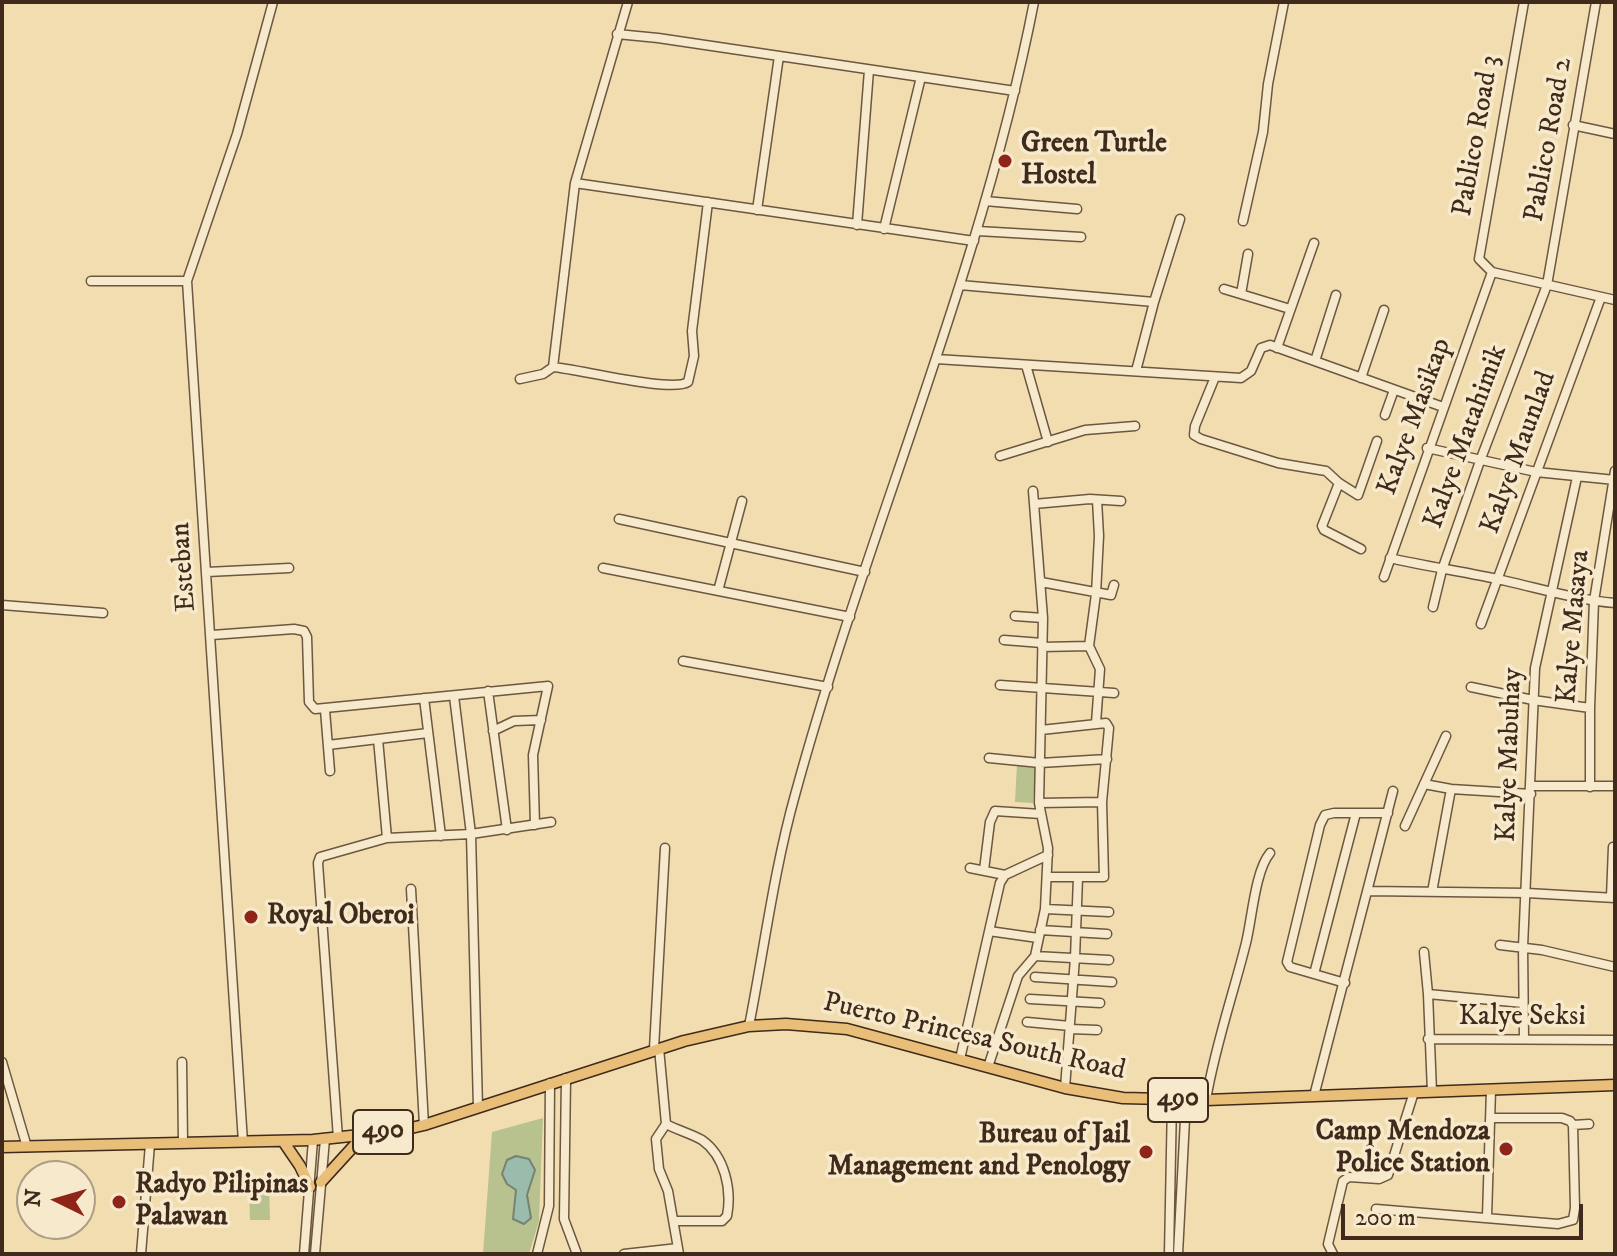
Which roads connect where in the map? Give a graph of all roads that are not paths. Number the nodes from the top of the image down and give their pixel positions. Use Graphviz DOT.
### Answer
graph roads {
  1 [pos="273,2"];
  2 [pos="628,2"];
  3 [pos="1034,2"];
  4 [pos="1284,2"];
  5 [pos="1524,2"];
  6 [pos="1596,2"];
  7 [pos="617,34"];
  8 [pos="779,56"];
  9 [pos="869,70"];
  10 [pos="921,77"];
  11 [pos="1015,91"];
  12 [pos="1573,125"];
  13 [pos="1615,134"];
  14 [pos="575,183"];
  15 [pos="985,201"];
  16 [pos="708,202"];
  17 [pos="1077,209"];
  18 [pos="757,210"];
  19 [pos="1180,219"];
  20 [pos="1243,221"];
  21 [pos="857,225"];
  22 [pos="884,229"];
  23 [pos="978,231"];
  24 [pos="1081,237"];
  25 [pos="974,241"];
  26 [pos="1314,243"];
  27 [pos="1248,254"];
  28 [pos="1492,272"];
  29 [pos="91,281"];
  30 [pos="187,281"];
  31 [pos="960,285"];
  32 [pos="1547,285"];
  33 [pos="1224,289"];
  34 [pos="1241,294"];
  35 [pos="1336,295"];
  36 [pos="1601,297"];
  37 [pos="1615,300"];
  38 [pos="1154,302"];
  39 [pos="1290,309"];
  40 [pos="1384,310"];
  41 [pos="1277,348"];
  42 [pos="936,359"];
  43 [pos="1315,361"];
  44 [pos="1026,365"];
  45 [pos="553,367"];
  46 [pos="1136,371"];
  47 [pos="1215,377"];
  48 [pos="1361,378"];
  49 [pos="520,379"];
  50 [pos="1394,390"];
  51 [pos="1443,407"];
  52 [pos="1385,415"];
  53 [pos="1135,426"];
  54 [pos="1377,441"];
  55 [pos="1048,442"];
  56 [pos="1427,448"];
  57 [pos="1000,456"];
  58 [pos="1480,461"];
  59 [pos="1536,472"];
  60 [pos="1577,477"];
  61 [pos="1614,477"];
  62 [pos="1339,483"];
  63 [pos="1033,491"];
  64 [pos="1097,500"];
  65 [pos="742,501"];
  66 [pos="1121,501"];
  67 [pos="1034,504"];
  68 [pos="619,519"];
  69 [pos="732,543"];
  70 [pos="1361,549"];
  71 [pos="1390,558"];
  72 [pos="289,568"];
  73 [pos="603,568"];
  74 [pos="1442,570"];
  75 [pos="207,572"];
  76 [pos="865,572"];
  77 [pos="1384,577"];
  78 [pos="1497,579"];
  79 [pos="1041,582"];
  80 [pos="1114,585"];
  81 [pos="1552,590"];
  82 [pos="718,591"];
  83 [pos="1096,594"];
  84 [pos="1594,601"];
  85 [pos="1615,603"];
  86 [pos="2,605"];
  87 [pos="1433,607"];
  88 [pos="103,613"];
  89 [pos="1015,616"];
  90 [pos="850,617"];
  91 [pos="1043,618"];
  92 [pos="1481,624"];
  93 [pos="212,635"];
  94 [pos="1004,640"];
  95 [pos="1042,645"];
  96 [pos="1089,646"];
  97 [pos="683,661"];
  98 [pos="1000,685"];
  99 [pos="828,687"];
  100 [pos="1471,687"];
  101 [pos="1042,688"];
  102 [pos="488,691"];
  103 [pos="1098,693"];
  104 [pos="1114,693"];
  105 [pos="454,696"];
  106 [pos="424,698"];
  107 [pos="1533,700"];
  108 [pos="1590,708"];
  109 [pos="325,710"];
  110 [pos="541,720"];
  111 [pos="1096,723"];
  112 [pos="1041,730"];
  113 [pos="493,731"];
  114 [pos="428,733"];
  115 [pos="1446,736"];
  116 [pos="378,739"];
  117 [pos="328,745"];
  118 [pos="989,758"];
  119 [pos="1107,759"];
  120 [pos="1040,763"];
  121 [pos="330,771"];
  122 [pos="1424,784"];
  123 [pos="1615,786"];
  124 [pos="1590,787"];
  125 [pos="1451,789"];
  126 [pos="1532,790"];
  127 [pos="1393,791"];
  128 [pos="1102,802"];
  129 [pos="1039,803"];
  130 [pos="1356,813"];
  131 [pos="1388,813"];
  132 [pos="1041,814"];
  133 [pos="551,822"];
  134 [pos="535,825"];
  135 [pos="1405,826"];
  136 [pos="507,830"];
  137 [pos="471,834"];
  138 [pos="441,836"];
  139 [pos="387,838"];
  140 [pos="1613,847"];
  141 [pos="665,848"];
  142 [pos="1270,853"];
  143 [pos="1048,855"];
  144 [pos="970,868"];
  145 [pos="984,870"];
  146 [pos="1005,875"];
  147 [pos="1048,877"];
  148 [pos="1078,877"];
  149 [pos="411,889"];
  150 [pos="1368,891"];
  151 [pos="1432,892"];
  152 [pos="1527,893"];
  153 [pos="1613,898"];
  154 [pos="1045,909"];
  155 [pos="1077,910"];
  156 [pos="1109,912"];
  157 [pos="989,931"];
  158 [pos="1077,932"];
  159 [pos="1039,934"];
  160 [pos="1107,934"];
  161 [pos="1500,945"];
  162 [pos="1523,947"];
  163 [pos="1424,952"];
  164 [pos="1035,956"];
  165 [pos="1075,958"];
  166 [pos="1109,960"];
  167 [pos="1615,967"];
  168 [pos="1314,974"];
  169 [pos="1035,977"];
  170 [pos="1074,980"];
  171 [pos="1112,982"];
  172 [pos="1345,983"];
  173 [pos="1428,994"];
  174 [pos="1030,999"];
  175 [pos="1072,1002"];
  176 [pos="1100,1003"];
  177 [pos="1523,1003"];
  178 [pos="1027,1022"];
  179 [pos="749,1026"];
  180 [pos="1070,1027"];
  181 [pos="1097,1030"];
  182 [pos="1428,1039"];
  183 [pos="1524,1039"];
  184 [pos="1615,1040"];
  185 [pos="657,1049"];
  186 [pos="960,1059"];
  187 [pos="2,1062"];
  188 [pos="182,1062"];
  189 [pos="988,1067"];
  190 [pos="566,1078"];
  191 [pos="550,1083"];
  192 [pos="1615,1085"];
  193 [pos="1065,1088"];
  194 [pos="1491,1090"];
  195 [pos="1414,1092"];
  196 [pos="1432,1092"];
  197 [pos="1314,1096"];
  198 [pos="1186,1100"];
  199 [pos="1206,1100"];
  200 [pos="1172,1101"];
  201 [pos="478,1108"];
  202 [pos="1490,1118"];
  203 [pos="666,1124"];
  204 [pos="1589,1124"];
  205 [pos="424,1125"];
  206 [pos="1573,1125"];
  207 [pos="364,1135"];
  208 [pos="338,1138"];
  209 [pos="319,1139"];
  210 [pos="283,1141"];
  211 [pos="243,1142"];
  212 [pos="183,1143"];
  213 [pos="150,1144"];
  214 [pos="2,1147"];
  215 [pos="27,1147"];
  216 [pos="321,1182"];
  217 [pos="310,1187"];
  218 [pos="1376,1209"];
  219 [pos="1487,1217"];
  220 [pos="675,1221"];
  221 [pos="545,1227"];
  222 [pos="566,1228"];
  223 [pos="679,1251"];
  224 [pos="141,1254"];
  225 [pos="304,1254"];
  226 [pos="315,1254"];
  227 [pos="537,1254"];
  228 [pos="577,1254"];
  229 [pos="624,1254"];
  230 [pos="1169,1254"];
  231 [pos="1178,1254"];
  232 [pos="1333,1254"];
  1 -- 30 [label="street, Esteban"];
  2 -- 7 [label="street"];
  3 -- 11 [label="street"];
  4 -- 20 [label="street"];
  5 -- 28 [label="street, Pablico Road 3"];
  6 -- 12 [label="street, Pablico Road 2"];
  7 -- 8 [label="street"];
  7 -- 14 [label="street"];
  8 -- 9 [label="street"];
  8 -- 18 [label="street"];
  9 -- 10 [label="street"];
  9 -- 21 [label="street"];
  10 -- 11 [label="street"];
  10 -- 22 [label="street"];
  11 -- 15 [label="street"];
  12 -- 13 [label="street"];
  12 -- 32 [label="street, Pablico Road 2"];
  14 -- 16 [label="street"];
  14 -- 45 [label="street"];
  15 -- 17 [label="street"];
  15 -- 23 [label="street"];
  16 -- 18 [label="street"];
  16 -- 45 [label="street"];
  18 -- 21 [label="street"];
  19 -- 38 [label="street"];
  21 -- 22 [label="street"];
  22 -- 25 [label="street"];
  23 -- 24 [label="street"];
  23 -- 25 [label="street"];
  25 -- 31 [label="street"];
  26 -- 39 [label="street"];
  27 -- 34 [label="street"];
  28 -- 32 [label="street"];
  28 -- 51 [label="street, Kalye Masikap"];
  29 -- 30 [label="street"];
  30 -- 75 [label="street, Esteban"];
  31 -- 38 [label="street"];
  31 -- 42 [label="street"];
  32 -- 36 [label="street"];
  32 -- 58 [label="street, Kalye Matahimik"];
  33 -- 34 [label="street"];
  34 -- 39 [label="street"];
  35 -- 43 [label="street"];
  36 -- 37 [label="street"];
  36 -- 59 [label="street, Kalye Maunlad"];
  38 -- 46 [label="street"];
  39 -- 41 [label="street"];
  40 -- 48 [label="street"];
  41 -- 43 [label="street"];
  41 -- 47 [label="street"];
  42 -- 44 [label="street"];
  42 -- 76 [label="street"];
  43 -- 48 [label="street"];
  44 -- 46 [label="street"];
  44 -- 55 [label="street"];
  45 -- 49 [label="street"];
  46 -- 47 [label="street"];
  47 -- 62 [label="street"];
  48 -- 50 [label="street"];
  50 -- 51 [label="street"];
  50 -- 52 [label="street"];
  51 -- 56 [label="street, Kalye Masikap"];
  53 -- 55 [label="street"];
  54 -- 62 [label="street"];
  55 -- 57 [label="street"];
  56 -- 58 [label="street"];
  56 -- 71 [label="street, Kalye Masikap"];
  58 -- 59 [label="street"];
  58 -- 74 [label="street, Kalye Matahimik"];
  59 -- 60 [label="street"];
  59 -- 78 [label="street, Kalye Maunlad"];
  60 -- 61 [label="street"];
  60 -- 81 [label="street, Kalye Mabuhay"];
  61 -- 84 [label="street, Kalye Masaya"];
  62 -- 70 [label="street"];
  63 -- 67 [label="street"];
  64 -- 66 [label="street"];
  64 -- 67 [label="street"];
  64 -- 83 [label="street"];
  65 -- 69 [label="street"];
  67 -- 79 [label="street"];
  68 -- 69 [label="street"];
  69 -- 76 [label="street"];
  69 -- 82 [label="street"];
  71 -- 74 [label="street"];
  71 -- 77 [label="street, Kalye Masikap"];
  72 -- 75 [label="street"];
  73 -- 82 [label="street"];
  74 -- 78 [label="street"];
  74 -- 87 [label="street, Kalye Matahimik"];
  75 -- 93 [label="street, Esteban"];
  76 -- 90 [label="street"];
  78 -- 81 [label="street"];
  78 -- 92 [label="street, Kalye Maunlad"];
  79 -- 83 [label="street"];
  79 -- 91 [label="street"];
  80 -- 83 [label="street"];
  81 -- 84 [label="street"];
  81 -- 107 [label="street, Kalye Mabuhay"];
  82 -- 90 [label="street"];
  83 -- 96 [label="street"];
  84 -- 85 [label="street"];
  84 -- 108 [label="street, Kalye Masaya"];
  86 -- 88 [label="street"];
  89 -- 91 [label="street"];
  90 -- 99 [label="street"];
  91 -- 95 [label="street"];
  93 -- 109 [label="street"];
  93 -- 211 [label="street, Esteban"];
  94 -- 95 [label="street"];
  95 -- 96 [label="street"];
  95 -- 101 [label="street"];
  96 -- 103 [label="street"];
  97 -- 99 [label="street"];
  98 -- 101 [label="street"];
  99 -- 179 [label="street"];
  100 -- 107 [label="street"];
  101 -- 103 [label="street"];
  101 -- 112 [label="street"];
  102 -- 105 [label="street"];
  102 -- 110 [label="street"];
  102 -- 113 [label="street"];
  103 -- 104 [label="street"];
  103 -- 111 [label="street"];
  105 -- 106 [label="street"];
  105 -- 137 [label="street"];
  106 -- 109 [label="street"];
  106 -- 114 [label="street"];
  107 -- 108 [label="street"];
  107 -- 126 [label="street, Kalye Mabuhay"];
  108 -- 124 [label="street, Kalye Masaya"];
  109 -- 117 [label="street"];
  110 -- 113 [label="street"];
  110 -- 134 [label="street"];
  111 -- 112 [label="street"];
  111 -- 119 [label="street"];
  112 -- 120 [label="street"];
  113 -- 136 [label="street"];
  114 -- 116 [label="street"];
  114 -- 138 [label="street"];
  115 -- 122 [label="street"];
  116 -- 117 [label="street"];
  116 -- 139 [label="street"];
  117 -- 121 [label="street"];
  118 -- 120 [label="street"];
  119 -- 120 [label="street"];
  119 -- 128 [label="street"];
  120 -- 129 [label="street"];
  122 -- 125 [label="street"];
  122 -- 135 [label="street"];
  123 -- 124 [label="street"];
  124 -- 126 [label="street"];
  125 -- 126 [label="street"];
  125 -- 151 [label="street"];
  126 -- 152 [label="street, Kalye Mabuhay"];
  127 -- 131 [label="street"];
  128 -- 129 [label="street"];
  128 -- 148 [label="street"];
  129 -- 132 [label="street"];
  130 -- 131 [label="street"];
  130 -- 168 [label="street"];
  130 -- 168 [label="street"];
  131 -- 150 [label="street"];
  132 -- 143 [label="street"];
  132 -- 145 [label="street"];
  133 -- 134 [label="street"];
  134 -- 136 [label="street"];
  136 -- 137 [label="street"];
  137 -- 138 [label="street"];
  137 -- 201 [label="street"];
  138 -- 139 [label="street"];
  139 -- 208 [label="street"];
  140 -- 153 [label="street"];
  141 -- 185 [label="street"];
  142 -- 199 [label="street"];
  143 -- 146 [label="street"];
  143 -- 147 [label="street"];
  144 -- 145 [label="street"];
  145 -- 146 [label="street"];
  146 -- 157 [label="street"];
  147 -- 148 [label="street"];
  147 -- 154 [label="street"];
  148 -- 155 [label="street"];
  149 -- 205 [label="street"];
  150 -- 151 [label="street"];
  150 -- 172 [label="street"];
  151 -- 152 [label="street"];
  152 -- 153 [label="street"];
  152 -- 162 [label="street, Kalye Mabuhay"];
  154 -- 155 [label="street"];
  154 -- 159 [label="street"];
  155 -- 156 [label="street"];
  155 -- 158 [label="street"];
  157 -- 159 [label="street"];
  157 -- 186 [label="street"];
  158 -- 159 [label="street"];
  158 -- 160 [label="street"];
  158 -- 165 [label="street"];
  159 -- 164 [label="street"];
  161 -- 162 [label="street"];
  162 -- 167 [label="street"];
  162 -- 177 [label="street, Kalye Mabuhay"];
  163 -- 173 [label="street"];
  164 -- 165 [label="street"];
  164 -- 189 [label="street"];
  165 -- 166 [label="street"];
  165 -- 170 [label="street"];
  168 -- 172 [label="street"];
  169 -- 170 [label="street"];
  170 -- 171 [label="street"];
  170 -- 175 [label="street"];
  172 -- 197 [label="street"];
  173 -- 177 [label="street"];
  173 -- 182 [label="street"];
  174 -- 175 [label="street"];
  175 -- 176 [label="street"];
  175 -- 180 [label="street"];
  177 -- 183 [label="street, Kalye Mabuhay"];
  178 -- 180 [label="street"];
  179 -- 185 [label="main road, Puerto Princesa South Road / 490"];
  179 -- 186 [label="main road, Puerto Princesa South Road / 490"];
  180 -- 181 [label="street"];
  180 -- 193 [label="street"];
  182 -- 183 [label="street, Kalye Seksi"];
  182 -- 196 [label="street"];
  183 -- 184 [label="street, Kalye Seksi"];
  185 -- 190 [label="main road, Puerto Princesa South Road / 490"];
  185 -- 203 [label="street"];
  186 -- 189 [label="main road, Puerto Princesa South Road / 490"];
  187 -- 215 [label="street"];
  188 -- 212 [label="street"];
  189 -- 193 [label="main road, Puerto Princesa South Road / 490"];
  190 -- 191 [label="main road, Puerto Princesa South Road / 490"];
  190 -- 222 [label="street"];
  191 -- 201 [label="main road, Puerto Princesa South Road / 490"];
  191 -- 221 [label="street"];
  192 -- 194 [label="main road, Puerto Princesa South Road / 490"];
  193 -- 200 [label="main road, Puerto Princesa South Road / 490"];
  194 -- 196 [label="main road, Puerto Princesa South Road / 490"];
  194 -- 202 [label="street"];
  195 -- 196 [label="main road, Puerto Princesa South Road / 490"];
  195 -- 197 [label="main road, Puerto Princesa South Road / 490"];
  195 -- 232 [label="street"];
  197 -- 199 [label="main road, Puerto Princesa South Road / 490"];
  198 -- 199 [label="main road, Puerto Princesa South Road / 490"];
  198 -- 200 [label="main road, Puerto Princesa South Road / 490"];
  198 -- 231 [label="street"];
  200 -- 230 [label="street"];
  201 -- 205 [label="main road, Puerto Princesa South Road / 490"];
  202 -- 206 [label="street"];
  202 -- 219 [label="street"];
  203 -- 220 [label="street"];
  203 -- 220 [label="street"];
  204 -- 206 [label="street"];
  205 -- 207 [label="main road, Puerto Princesa South Road / 490"];
  206 -- 219 [label="street"];
  207 -- 208 [label="main road, Puerto Princesa South Road / 490"];
  207 -- 216 [label="main road"];
  208 -- 209 [label="main road, Puerto Princesa South Road / 490"];
  209 -- 210 [label="main road, Puerto Princesa South Road / 490"];
  209 -- 216 [label="street"];
  209 -- 217 [label="street"];
  210 -- 211 [label="main road, Puerto Princesa South Road / 490"];
  210 -- 217 [label="main road"];
  211 -- 212 [label="main road, Puerto Princesa South Road / 490"];
  212 -- 213 [label="main road, Puerto Princesa South Road / 490"];
  213 -- 215 [label="main road, Puerto Princesa South Road / 490"];
  213 -- 224 [label="street"];
  214 -- 215 [label="main road, Puerto Princesa South Road / 490"];
  216 -- 226 [label="street"];
  217 -- 225 [label="street"];
  218 -- 219 [label="street"];
  220 -- 223 [label="street"];
  221 -- 222 [label="street"];
  221 -- 227 [label="street"];
  222 -- 228 [label="street"];
  223 -- 229 [label="street"];
}
